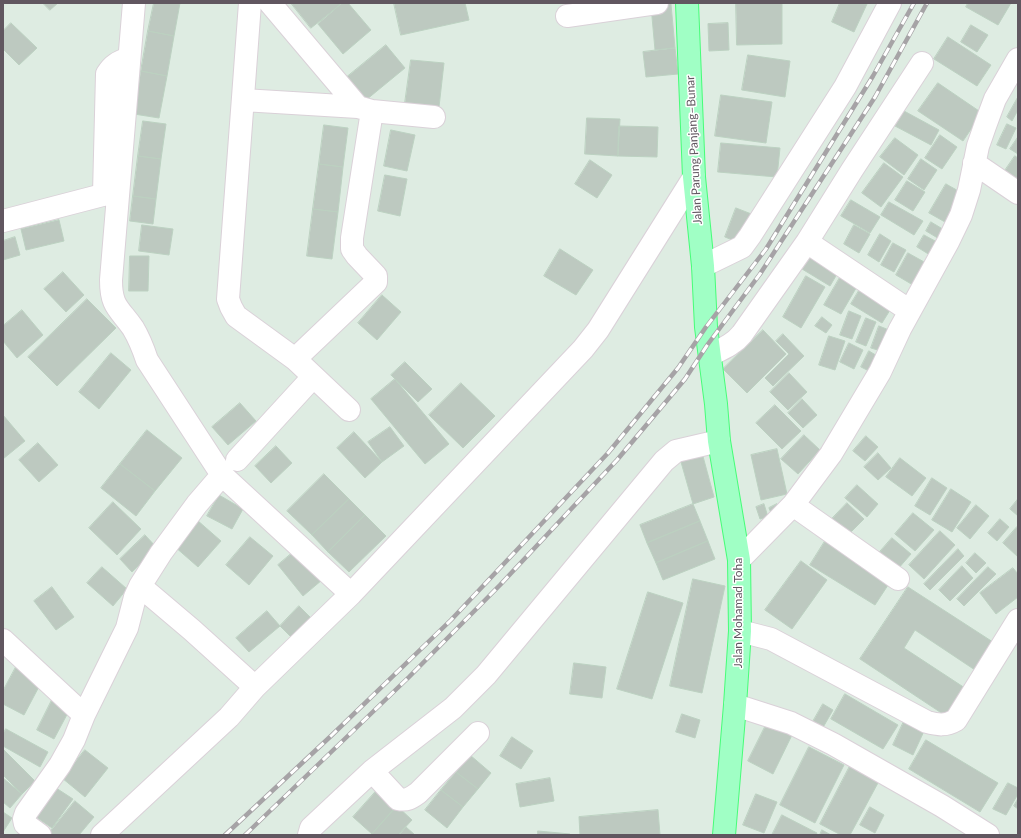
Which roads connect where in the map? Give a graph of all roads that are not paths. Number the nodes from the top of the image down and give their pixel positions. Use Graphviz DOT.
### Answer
graph roads {
  1 [pos="134,3"];
  2 [pos="250,3"];
  3 [pos="270,3"];
  4 [pos="657,3"];
  5 [pos="687,3"];
  6 [pos="890,3"];
  7 [pos="568,16"];
  8 [pos="1018,59"];
  9 [pos="922,63"];
  10 [pos="244,100"];
  11 [pos="365,109"];
  12 [pos="434,117"];
  13 [pos="974,163"];
  14 [pos="694,177"];
  15 [pos="112,193"];
  16 [pos="1018,193"];
  17 [pos="3,221"];
  18 [pos="807,242"];
  19 [pos="703,266"];
  20 [pos="910,311"];
  21 [pos="709,350"];
  22 [pos="295,359"];
  23 [pos="313,377"];
  24 [pos="349,410"];
  25 [pos="719,441"];
  26 [pos="237,460"];
  27 [pos="222,475"];
  28 [pos="793,505"];
  29 [pos="739,560"];
  30 [pos="898,579"];
  31 [pos="140,586"];
  32 [pos="351,594"];
  33 [pos="1018,620"];
  34 [pos="740,631"];
  35 [pos="3,640"];
  36 [pos="255,687"];
  37 [pos="735,705"];
  38 [pos="84,715"];
  39 [pos="478,733"];
  40 [pos="372,771"];
  41 [pos="40,835"];
  42 [pos="102,835"];
  43 [pos="309,835"];
  44 [pos="724,835"];
  45 [pos="988,835"];
  1 -- 15 [label="street"];
  2 -- 10 [label="street"];
  3 -- 11 [label="street"];
  4 -- 7 [label="street"];
  5 -- 14 [label="main road, Jalan Parung Panjang–Bunar"];
  6 -- 19 [label="street"];
  8 -- 13 [label="street"];
  9 -- 18 [label="street"];
  10 -- 11 [label="street"];
  10 -- 22 [label="street"];
  11 -- 12 [label="street"];
  11 -- 22 [label="street"];
  13 -- 16 [label="street"];
  13 -- 20 [label="street"];
  14 -- 19 [label="main road, Jalan Parung Panjang–Bunar"];
  14 -- 32 [label="street"];
  15 -- 17 [label="street"];
  15 -- 27 [label="street"];
  18 -- 20 [label="street"];
  18 -- 21 [label="street"];
  19 -- 21 [label="main road, Jalan Parung Panjang–Bunar"];
  20 -- 28 [label="street"];
  21 -- 25 [label="main road, Jalan Mohamad Toha"];
  22 -- 23 [label="street"];
  23 -- 24 [label="street"];
  23 -- 26 [label="street"];
  25 -- 29 [label="main road, Jalan Mohamad Toha"];
  25 -- 40 [label="street"];
  27 -- 31 [label="street"];
  27 -- 32 [label="street"];
  28 -- 29 [label="street"];
  28 -- 30 [label="street"];
  29 -- 34 [label="main road, Jalan Mohamad Toha"];
  31 -- 36 [label="street"];
  31 -- 38 [label="street"];
  32 -- 36 [label="street"];
  33 -- 34 [label="street"];
  34 -- 37 [label="main road, Jalan Mohamad Toha"];
  35 -- 38 [label="street"];
  36 -- 42 [label="street"];
  37 -- 44 [label="main road, Jalan Mohamad Toha"];
  37 -- 45 [label="street"];
  38 -- 41 [label="street"];
  39 -- 40 [label="street"];
  40 -- 43 [label="street"];
}
